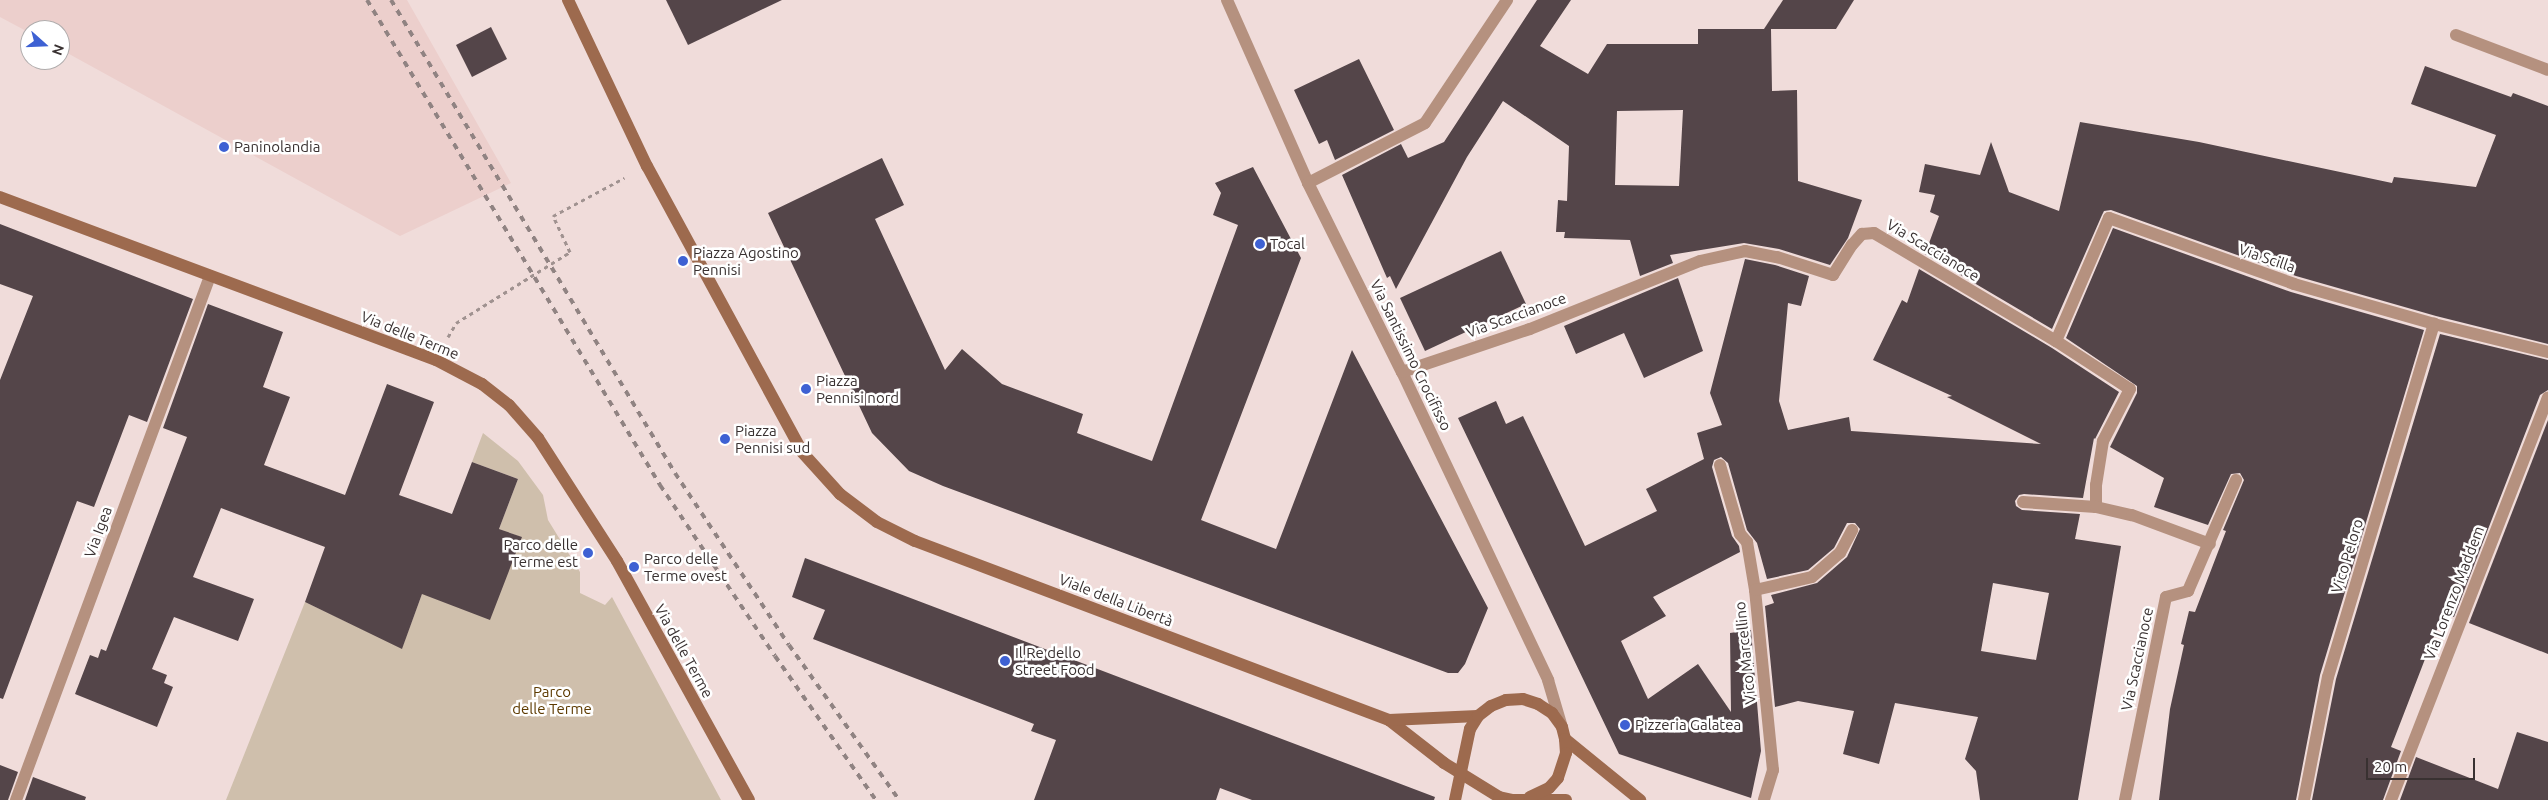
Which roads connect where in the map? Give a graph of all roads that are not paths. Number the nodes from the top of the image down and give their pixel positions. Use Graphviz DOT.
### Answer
graph roads {
  1 [pos="568,0"];
  2 [pos="1227,0"];
  3 [pos="1507,0"];
  4 [pos="2456,35"];
  5 [pos="2548,70"];
  6 [pos="1308,183"];
  7 [pos="0,197"];
  8 [pos="210,276"];
  9 [pos="2434,324"];
  10 [pos="2056,341"];
  11 [pos="2548,352"];
  12 [pos="1402,372"];
  13 [pos="2548,398"];
  14 [pos="1720,465"];
  15 [pos="2236,480"];
  16 [pos="2023,502"];
  17 [pos="2096,508"];
  18 [pos="1852,530"];
  19 [pos="2210,544"];
  20 [pos="1755,590"];
  21 [pos="1478,716"];
  22 [pos="1389,720"];
  23 [pos="1562,727"];
  24 [pos="1565,740"];
  25 [pos="1466,744"];
  26 [pos="1461,774"];
  27 [pos="1487,791"];
  28 [pos="1525,799"];
  29 [pos="16,800"];
  30 [pos="749,800"];
  31 [pos="1454,800"];
  32 [pos="1512,800"];
  33 [pos="1566,800"];
  34 [pos="1640,800"];
  35 [pos="1764,800"];
  36 [pos="2124,800"];
  37 [pos="2304,800"];
  38 [pos="2391,800"];
  1 -- 22 [label="street, Viale della Libertà"];
  2 -- 6 [label="street, Via Santissimo Crocifisso"];
  3 -- 6 [label="street"];
  4 -- 5 [label="street"];
  6 -- 12 [label="street, Via Santissimo Crocifisso"];
  7 -- 8 [label="street, Via delle Terme"];
  8 -- 29 [label="street, Via Igea"];
  8 -- 30 [label="street, Via delle Terme"];
  9 -- 10 [label="street, Via Scilla"];
  9 -- 11 [label="street, Via Scilla"];
  9 -- 37 [label="street, Vico Peloro"];
  10 -- 12 [label="street, Via Scaccianoce"];
  10 -- 17 [label="street, Via Scaccianoce"];
  12 -- 23 [label="street, Via Santissimo Crocifisso"];
  13 -- 38 [label="street, Via Lorenzo Maddem"];
  14 -- 20 [label="street, Vico Marcellino"];
  15 -- 19 [label="street, Via Scaccianoce"];
  16 -- 17 [label="street"];
  17 -- 19 [label="street"];
  18 -- 20 [label="street, Vico Marcellino"];
  19 -- 36 [label="street, Via Scaccianoce"];
  20 -- 35 [label="street, Vico Marcellino"];
  21 -- 22 [label="street"];
  21 -- 23 [label="street"];
  21 -- 25 [label="street"];
  22 -- 26 [label="street"];
  23 -- 24 [label="street"];
  24 -- 28 [label="street"];
  24 -- 34 [label="street"];
  25 -- 26 [label="street"];
  25 -- 27 [label="street"];
  26 -- 27 [label="street"];
  26 -- 31 [label="street"];
  27 -- 32 [label="street"];
  28 -- 32 [label="street"];
  28 -- 33 [label="street"];
}
